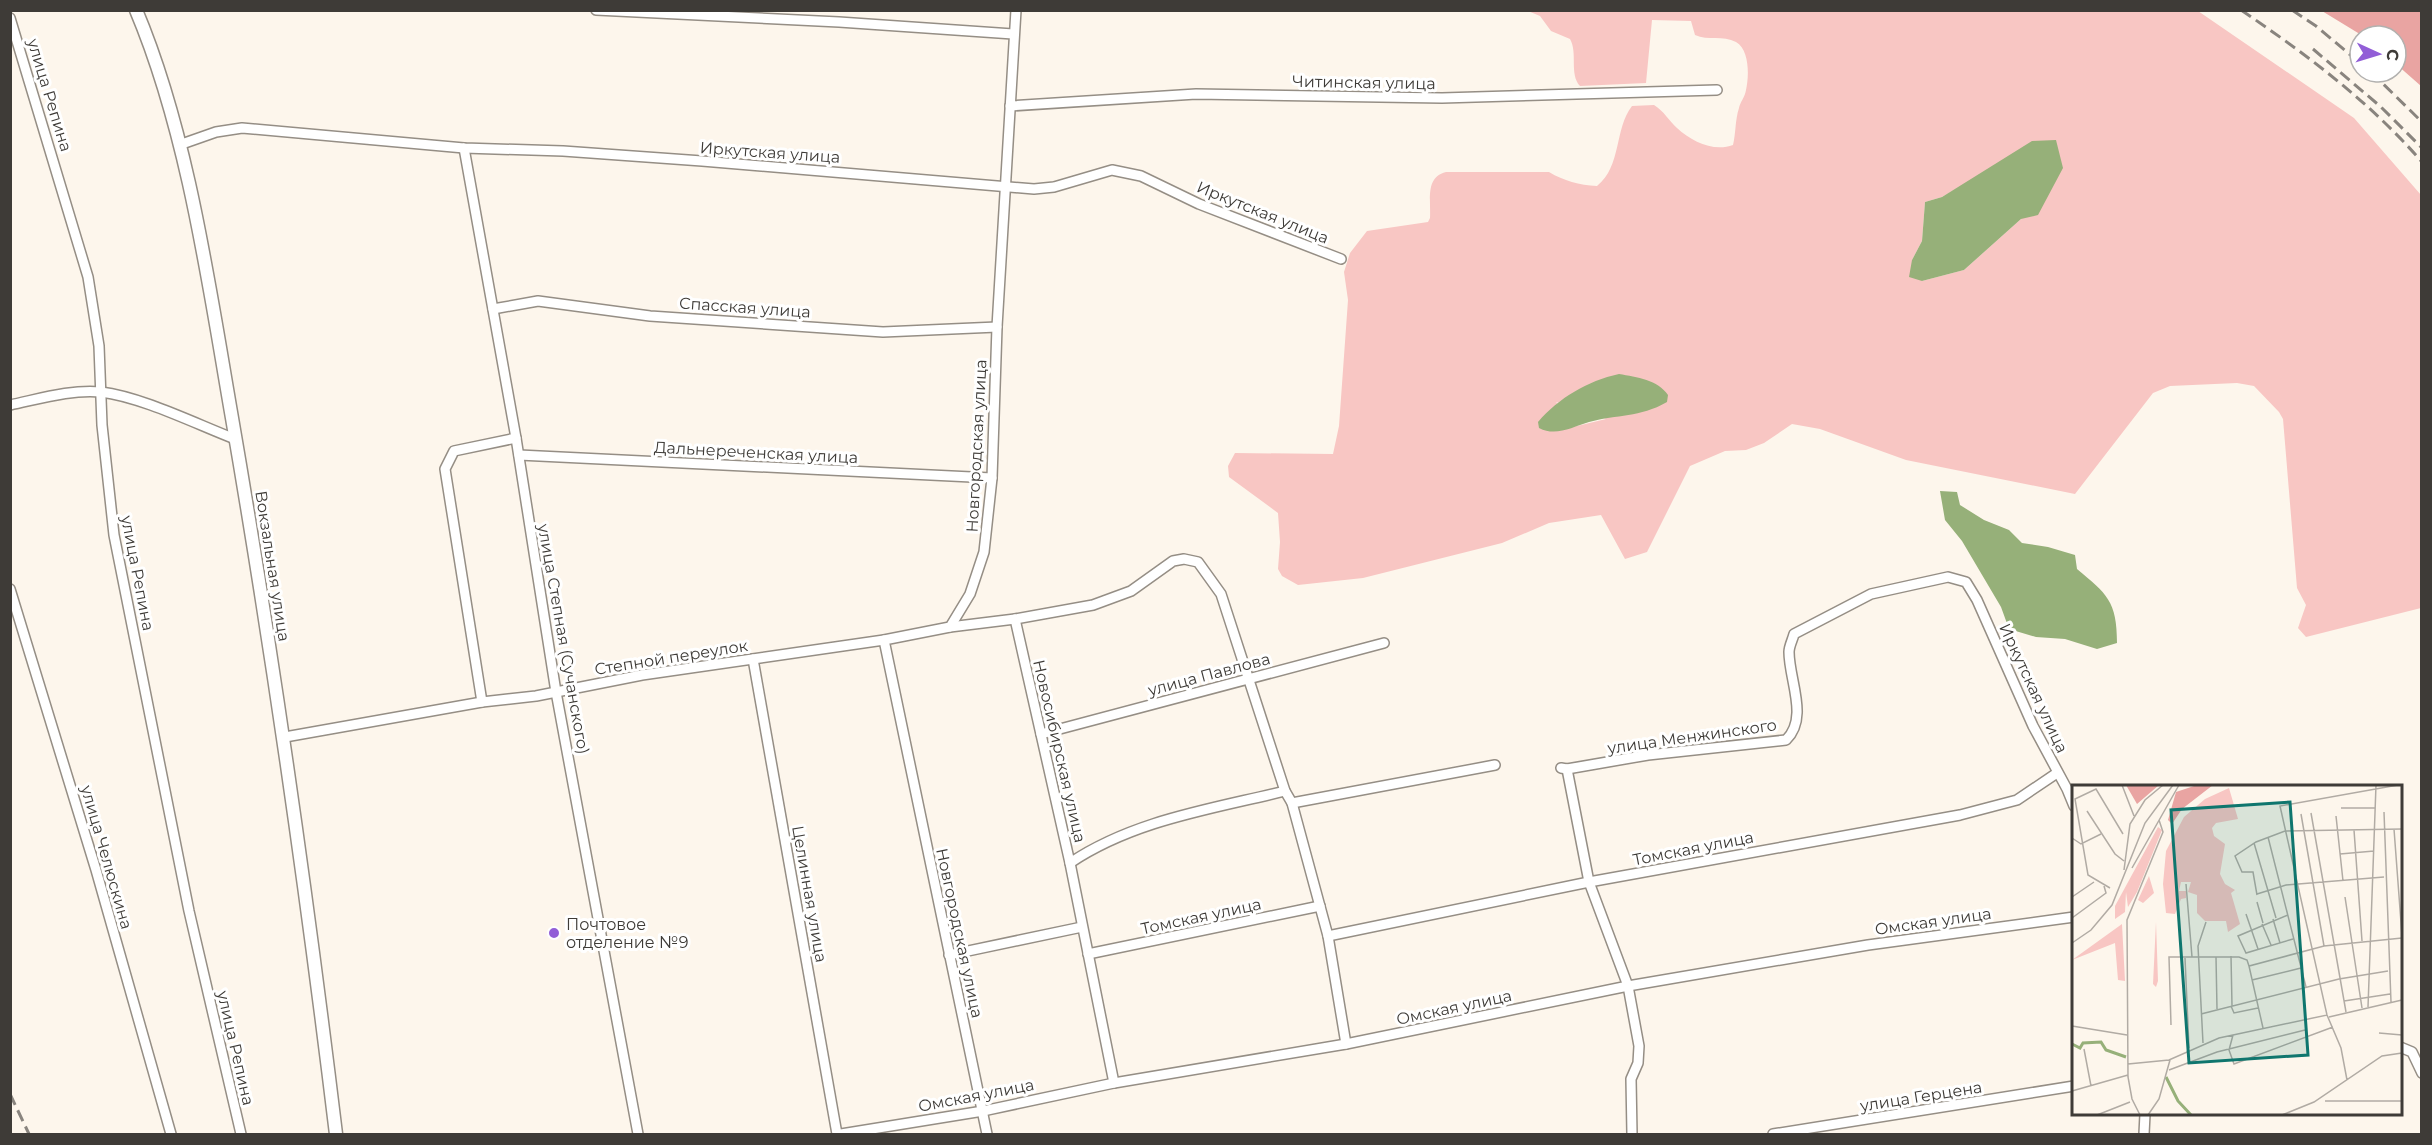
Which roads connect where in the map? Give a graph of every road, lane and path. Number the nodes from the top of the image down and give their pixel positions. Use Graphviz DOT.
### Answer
graph roads {
  1 [pos="596,10"];
  2 [pos="1016,10"];
  3 [pos="141,12"];
  4 [pos="10,18"];
  5 [pos="1013,34"];
  6 [pos="1717,90"];
  7 [pos="1010,106"];
  8 [pos="179,145"];
  9 [pos="464,148"];
  10 [pos="1005,188"];
  11 [pos="1341,259"];
  12 [pos="493,309"];
  13 [pos="997,327"];
  14 [pos="100,392"];
  15 [pos="10,405"];
  16 [pos="516,438"];
  17 [pos="235,439"];
  18 [pos="519,455"];
  19 [pos="992,478"];
  20 [pos="1966,582"];
  21 [pos="10,589"];
  22 [pos="1015,619"];
  23 [pos="950,627"];
  24 [pos="884,639"];
  25 [pos="1384,643"];
  26 [pos="753,659"];
  27 [pos="1250,679"];
  28 [pos="556,692"];
  29 [pos="482,702"];
  30 [pos="1041,734"];
  31 [pos="285,737"];
  32 [pos="1495,765"];
  33 [pos="2057,773"];
  34 [pos="1285,791"];
  35 [pos="1292,803"];
  36 [pos="2072,803"];
  37 [pos="1070,863"];
  38 [pos="1589,882"];
  39 [pos="1320,906"];
  40 [pos="2072,917"];
  41 [pos="1082,927"];
  42 [pos="1328,936"];
  43 [pos="1088,954"];
  44 [pos="949,955"];
  45 [pos="1628,986"];
  46 [pos="1346,1044"];
  47 [pos="2402,1048"];
  48 [pos="2421,1073"];
  49 [pos="1114,1083"];
  50 [pos="2072,1086"];
  51 [pos="983,1111"];
  52 [pos="2145,1115"];
  53 [pos="171,1134"];
  54 [pos="241,1134"];
  55 [pos="336,1134"];
  56 [pos="638,1134"];
  57 [pos="839,1134"];
  58 [pos="987,1134"];
  59 [pos="1632,1134"];
  60 [pos="1773,1134"];
  61 [pos="2144,1134"];
  1 -- 5 [label="street"];
  2 -- 5 [label="street, Новгородская улица"];
  3 -- 8 [label="main road, Вокзальная улица"];
  4 -- 14 [label="street, улица Репина"];
  5 -- 7 [label="street, Новгородская улица"];
  6 -- 7 [label="street, Читинская улица"];
  7 -- 10 [label="street, Новгородская улица"];
  8 -- 9 [label="street, Иркутская улица"];
  8 -- 17 [label="main road, Вокзальная улица"];
  9 -- 10 [label="street, Иркутская улица"];
  9 -- 12 [label="street, улица Степная (Сучанского)"];
  10 -- 11 [label="street, Иркутская улица"];
  10 -- 13 [label="street, Новгородская улица"];
  12 -- 13 [label="street, Спасская улица"];
  12 -- 16 [label="street, улица Степная (Сучанского)"];
  13 -- 19 [label="street, Новгородская улица"];
  14 -- 15 [label="street"];
  14 -- 17 [label="street"];
  14 -- 54 [label="street, улица Репина"];
  16 -- 18 [label="street, улица Степная (Сучанского)"];
  16 -- 29 [label="street"];
  17 -- 31 [label="main road, Вокзальная улица"];
  18 -- 19 [label="street, Дальнереченская улица"];
  18 -- 28 [label="street, улица Степная (Сучанского)"];
  19 -- 23 [label="street, Новгородская улица"];
  20 -- 33 [label="street, Иркутская улица"];
  20 -- 38 [label="street, улица Менжинского"];
  21 -- 53 [label="street, улица Челюскина"];
  22 -- 23 [label="street"];
  22 -- 27 [label="street"];
  22 -- 30 [label="street, Новосибирская улица"];
  23 -- 24 [label="street"];
  24 -- 26 [label="street, Степной переулок"];
  24 -- 44 [label="street, Новгородская улица"];
  25 -- 27 [label="street, улица Павлова"];
  26 -- 28 [label="street, Степной переулок"];
  26 -- 57 [label="street, Целинная улица"];
  27 -- 30 [label="street, улица Павлова"];
  27 -- 34 [label="street"];
  28 -- 29 [label="street, Степной переулок"];
  28 -- 56 [label="street, улица Степная (Сучанского)"];
  29 -- 31 [label="street, Степной переулок"];
  30 -- 37 [label="street, Новосибирская улица"];
  31 -- 55 [label="main road, Вокзальная улица"];
  32 -- 35 [label="street"];
  33 -- 36 [label="street, Иркутская улица"];
  33 -- 38 [label="street, Томская улица"];
  34 -- 35 [label="street"];
  34 -- 37 [label="street"];
  35 -- 39 [label="street"];
  37 -- 41 [label="street, Новосибирская улица"];
  38 -- 42 [label="street, Томская улица"];
  38 -- 45 [label="street"];
  39 -- 42 [label="street"];
  39 -- 43 [label="street, Томская улица"];
  40 -- 45 [label="street, Омская улица"];
  41 -- 43 [label="street, Новосибирская улица"];
  41 -- 44 [label="street"];
  42 -- 46 [label="street"];
  43 -- 49 [label="street, Новосибирская улица"];
  44 -- 51 [label="street, Новгородская улица"];
  45 -- 46 [label="street, Омская улица"];
  45 -- 59 [label="street"];
  46 -- 49 [label="street, Омская улица"];
  47 -- 48 [label="street"];
  49 -- 51 [label="street, Омская улица"];
  50 -- 60 [label="street, улица Герцена"];
  51 -- 57 [label="street, Омская улица"];
  51 -- 58 [label="street, Новгородская улица"];
  52 -- 61 [label="street"];
}
